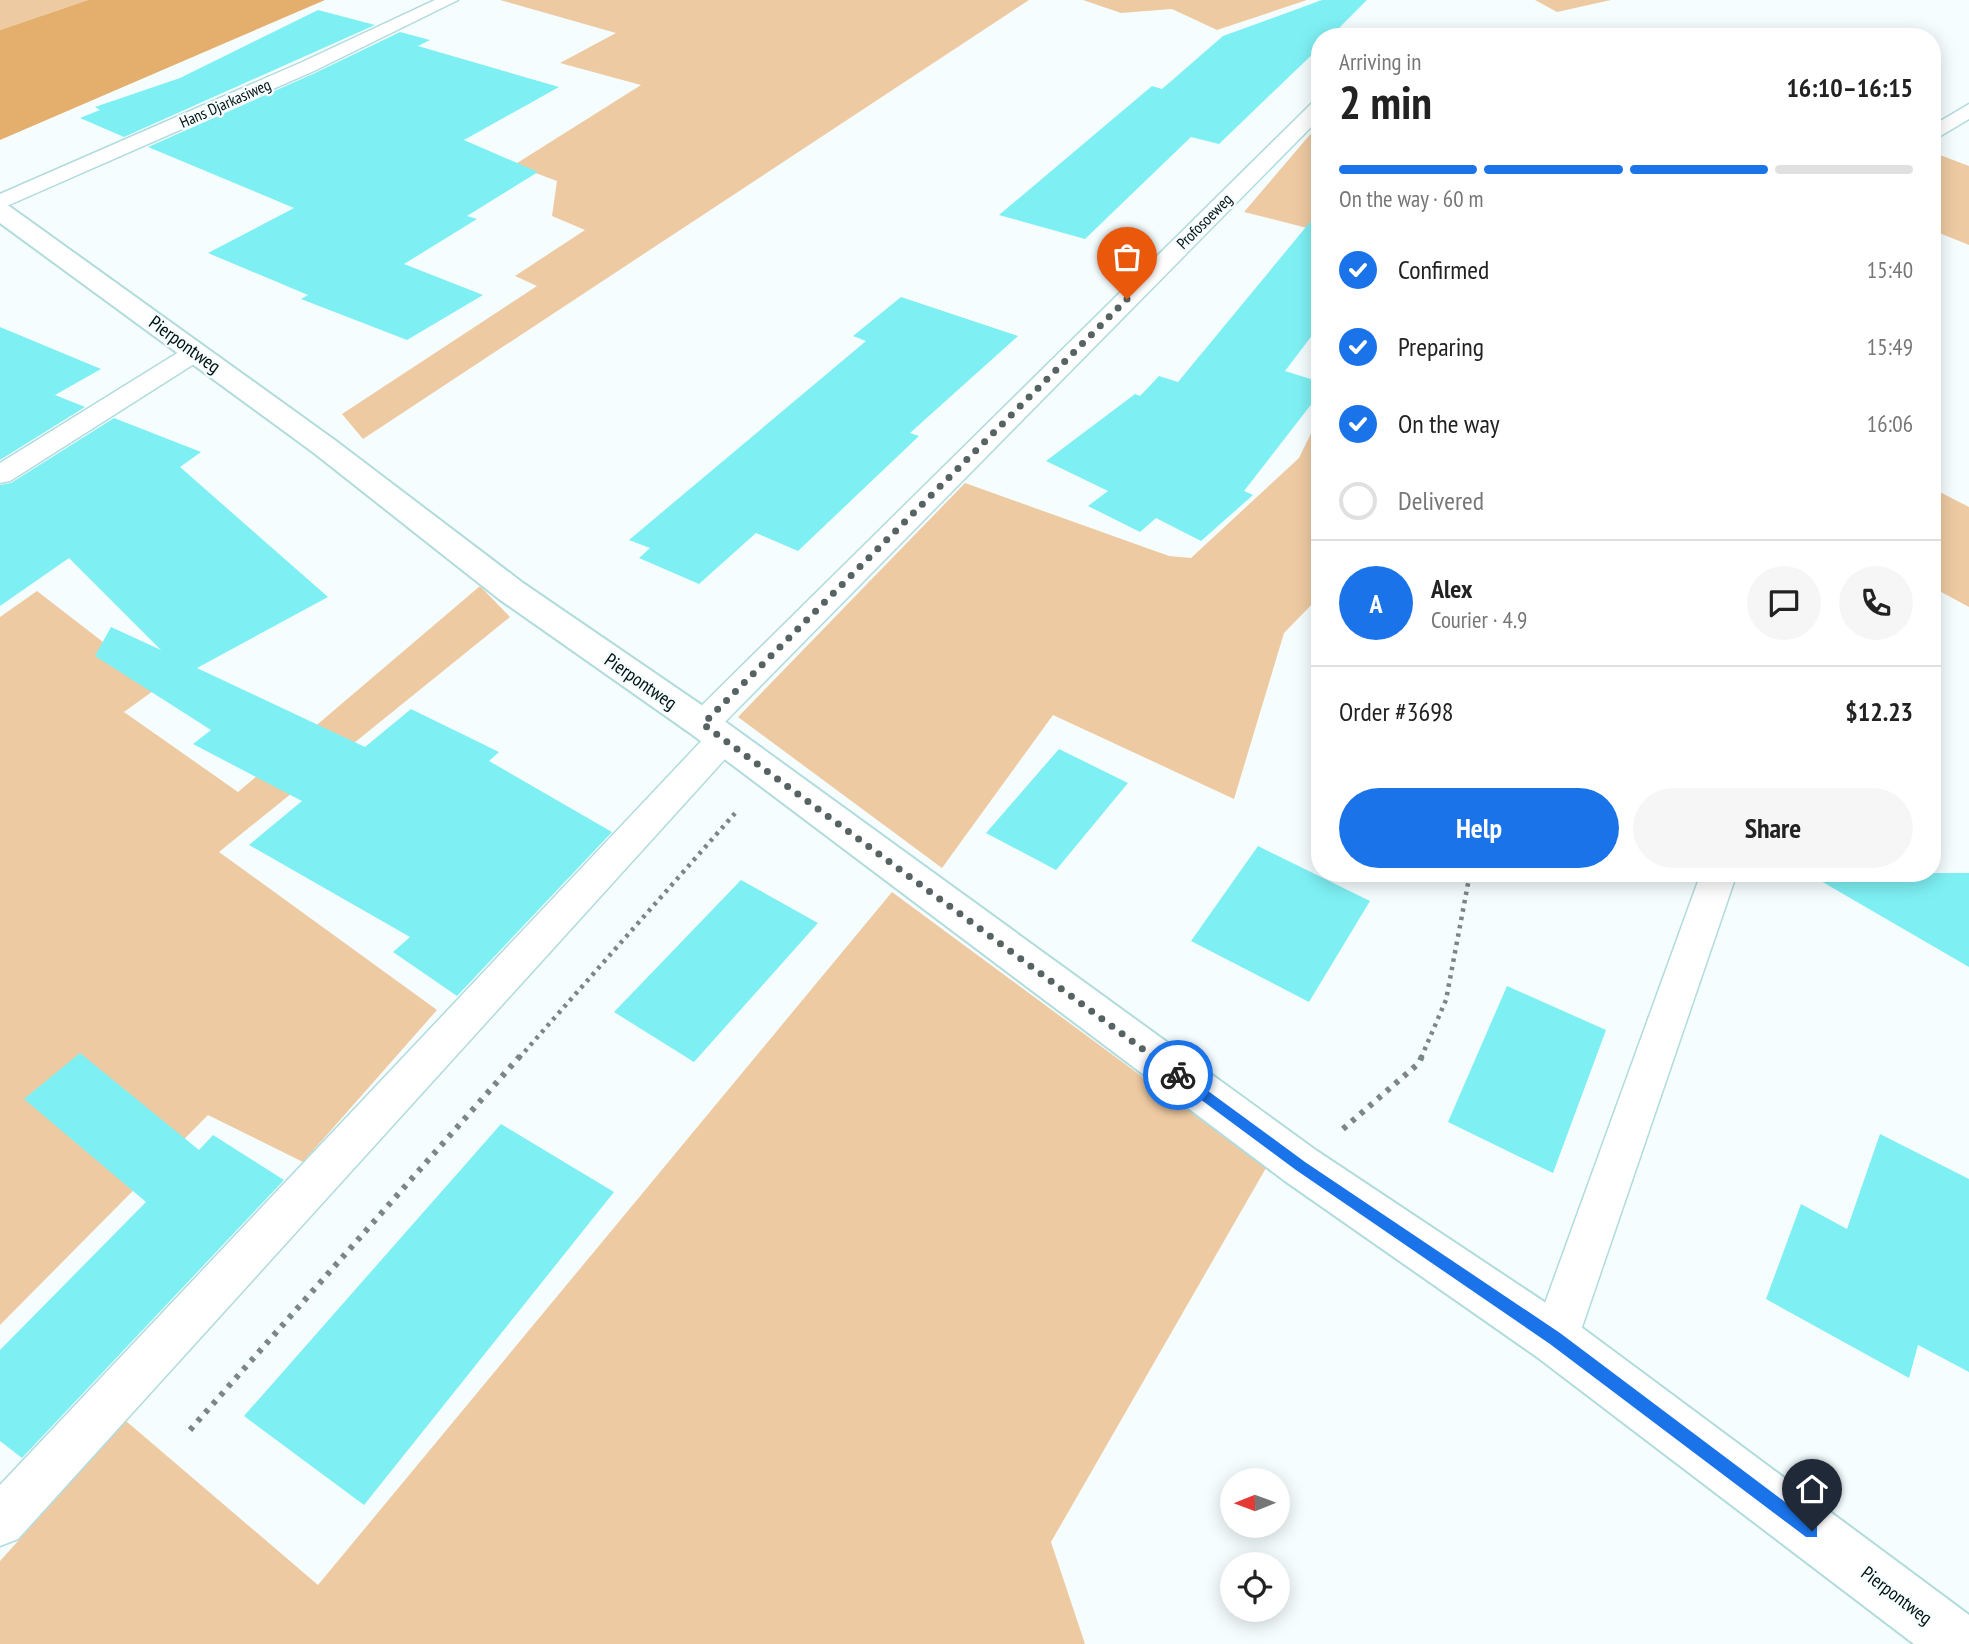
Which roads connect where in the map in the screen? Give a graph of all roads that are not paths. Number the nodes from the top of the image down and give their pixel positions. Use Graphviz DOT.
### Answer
graph roads {
  1 [pos="449,0"];
  2 [pos="1969,110"];
  3 [pos="1311,115"];
  4 [pos="1941,129"];
  5 [pos="0,202"];
  6 [pos="0,211"];
  7 [pos="196,352"];
  8 [pos="0,475"];
  9 [pos="713,731"];
  10 [pos="1716,882"];
  11 [pos="1555,1339"];
  12 [pos="0,1521"];
  13 [pos="1961,1644"];
  1 -- 5 [label="lane, Hans Djarkasiweg"];
  2 -- 4 [label="lane"];
  3 -- 9 [label="lane, Profosoeweg"];
  6 -- 7 [label="street, Pierpontweg"];
  7 -- 8 [label="lane"];
  7 -- 9 [label="street, Pierpontweg"];
  9 -- 11 [label="street, Pierpontweg"];
  9 -- 12 [label="lane, Profosoeweg"];
  10 -- 11 [label="lane"];
  11 -- 13 [label="street, Pierpontweg"];
}
